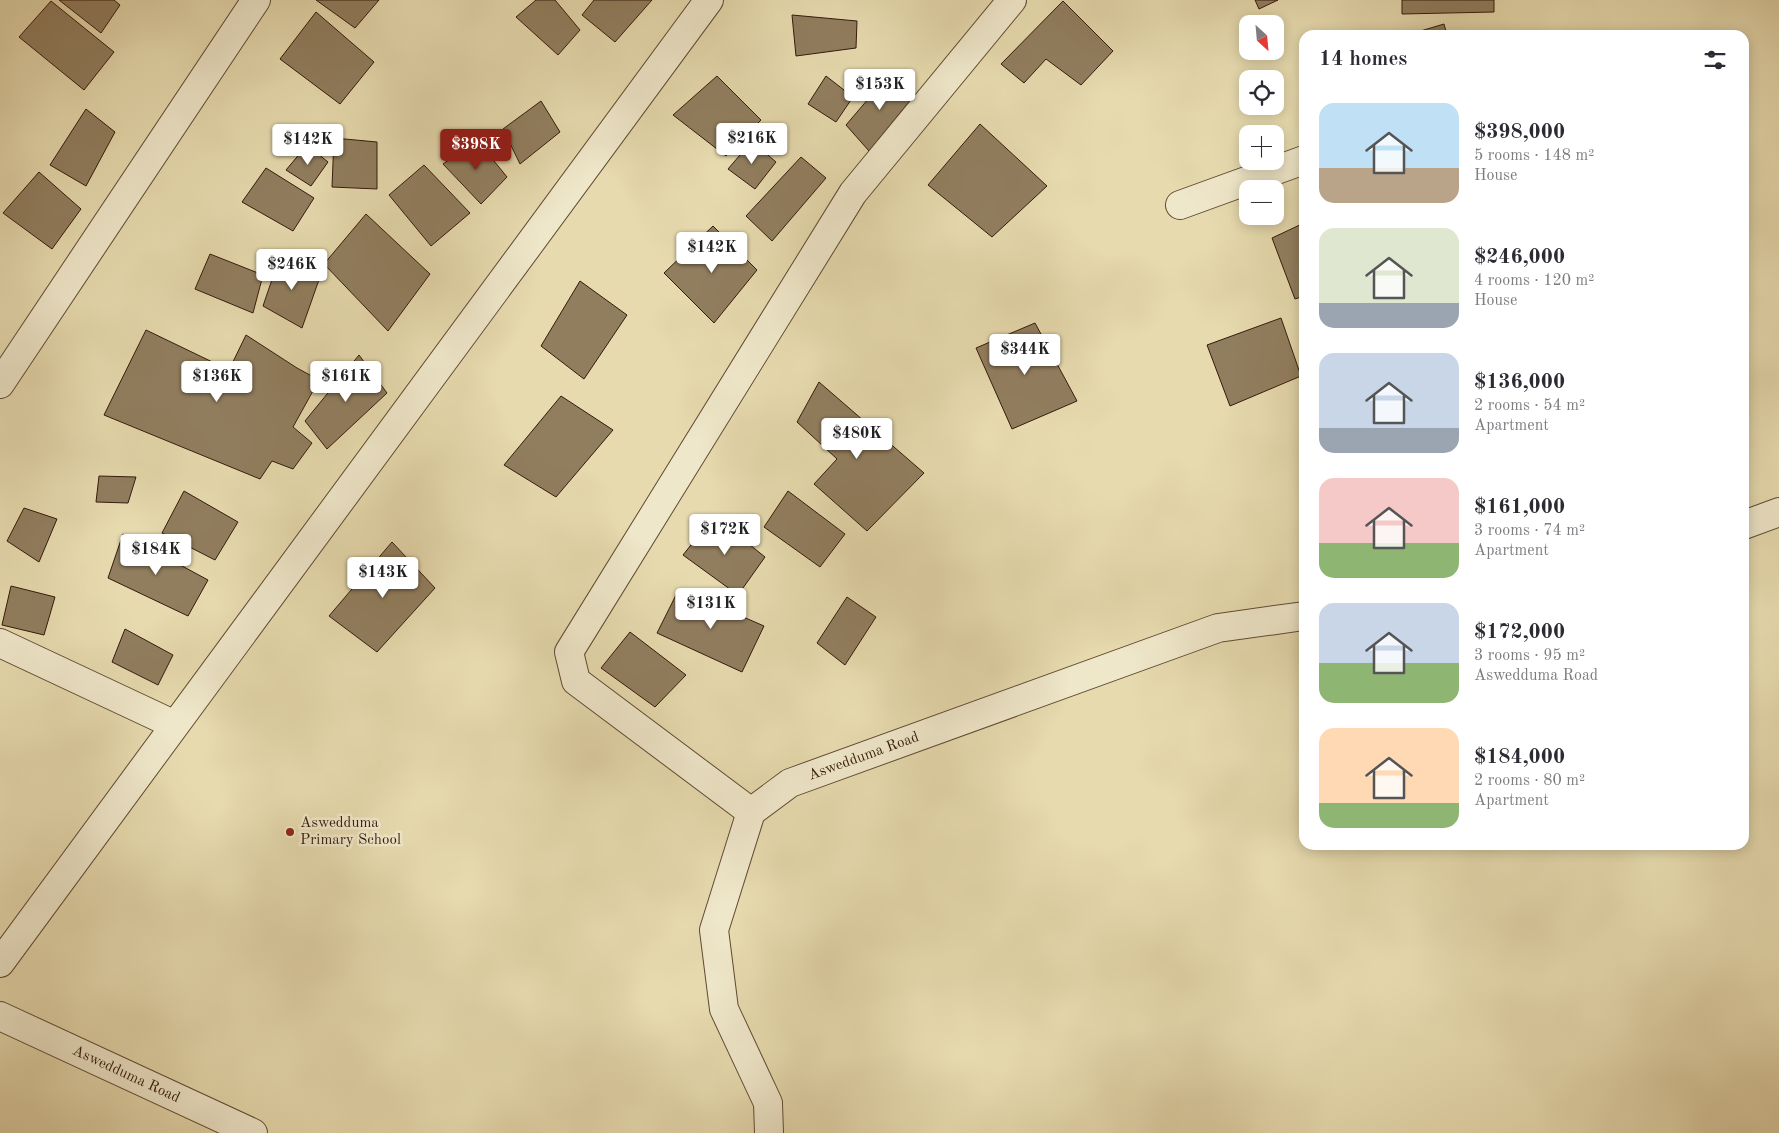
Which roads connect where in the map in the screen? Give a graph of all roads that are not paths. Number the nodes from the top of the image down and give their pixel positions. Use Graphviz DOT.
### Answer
graph roads {
  1 [pos="256,0"];
  2 [pos="709,0"];
  3 [pos="1012,0"];
  4 [pos="1299,162"];
  5 [pos="1180,205"];
  6 [pos="0,384"];
  7 [pos="1779,512"];
  8 [pos="1749,523"];
  9 [pos="1299,617"];
  10 [pos="0,643"];
  11 [pos="175,726"];
  12 [pos="751,812"];
  13 [pos="0,963"];
  14 [pos="0,1016"];
  15 [pos="253,1133"];
  16 [pos="769,1133"];
  1 -- 6 [label="street"];
  2 -- 11 [label="street"];
  3 -- 12 [label="street"];
  4 -- 5 [label="street"];
  7 -- 8 [label="street"];
  9 -- 12 [label="street, Aswedduma Road"];
  10 -- 11 [label="street"];
  11 -- 13 [label="street"];
  12 -- 16 [label="street"];
  14 -- 15 [label="street, Aswedduma Road"];
}
